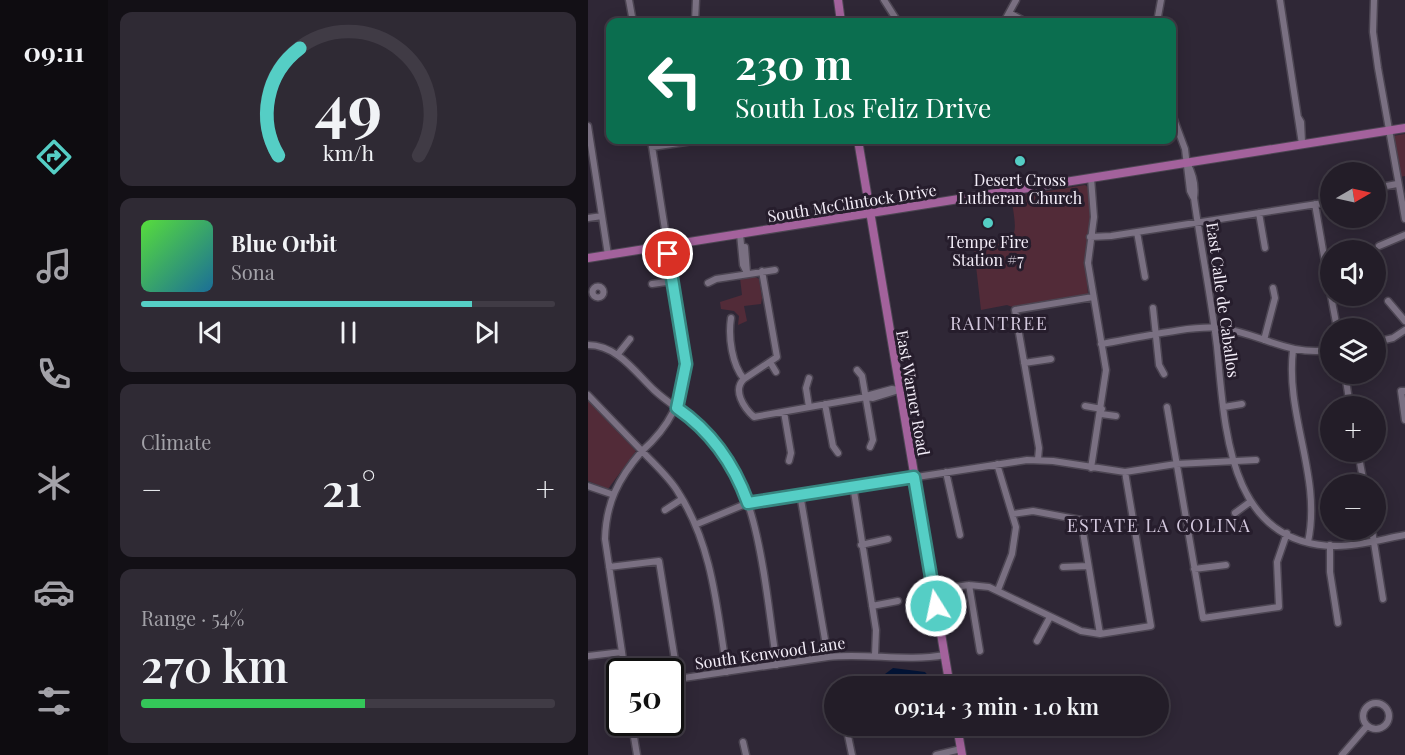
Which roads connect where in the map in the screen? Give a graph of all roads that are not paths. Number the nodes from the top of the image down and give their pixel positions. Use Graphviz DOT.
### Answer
graph roads {
  1 [pos="629,0"];
  2 [pos="696,0"];
  3 [pos="838,0"];
  4 [pos="884,0"];
  5 [pos="1016,0"];
  6 [pos="1161,0"];
  7 [pos="1280,0"];
  8 [pos="1374,0"];
  9 [pos="1011,14"];
  10 [pos="632,18"];
  11 [pos="695,18"];
  12 [pos="840,18"];
  13 [pos="895,18"];
  14 [pos="1008,18"];
  15 [pos="1018,18"];
  16 [pos="1158,18"];
  17 [pos="588,126"];
  18 [pos="1176,127"];
  19 [pos="1405,128"];
  20 [pos="1388,131"];
  21 [pos="652,144"];
  22 [pos="672,144"];
  23 [pos="859,144"];
  24 [pos="1302,144"];
  25 [pos="652,147"];
  26 [pos="1187,163"];
  27 [pos="1091,178"];
  28 [pos="1397,184"];
  29 [pos="1386,186"];
  30 [pos="1320,203"];
  31 [pos="1316,204"];
  32 [pos="1259,213"];
  33 [pos="869,214"];
  34 [pos="602,216"];
  35 [pos="588,218"];
  36 [pos="1405,219"];
  37 [pos="1198,222"];
  38 [pos="1137,232"];
  39 [pos="740,234"];
  40 [pos="1405,235"];
  41 [pos="1090,237"];
  42 [pos="1322,240"];
  43 [pos="1386,243"];
  44 [pos="667,246"];
  45 [pos="1265,248"];
  46 [pos="608,255"];
  47 [pos="588,258"];
  48 [pos="775,270"];
  49 [pos="762,271"];
  50 [pos="747,273"];
  51 [pos="1145,276"];
  52 [pos="673,281"];
  53 [pos="708,283"];
  54 [pos="652,284"];
  55 [pos="1273,288"];
  56 [pos="1093,297"];
  57 [pos="1388,301"];
  58 [pos="1153,308"];
  59 [pos="731,318"];
  60 [pos="1405,321"];
  61 [pos="1215,328"];
  62 [pos="1405,330"];
  63 [pos="1155,336"];
  64 [pos="630,339"];
  65 [pos="1264,340"];
  66 [pos="1386,340"];
  67 [pos="1101,344"];
  68 [pos="588,345"];
  69 [pos="1293,350"];
  70 [pos="1320,351"];
  71 [pos="618,354"];
  72 [pos="1051,359"];
  73 [pos="770,362"];
  74 [pos="1024,363"];
  75 [pos="857,370"];
  76 [pos="776,372"];
  77 [pos="1164,374"];
  78 [pos="809,378"];
  79 [pos="744,379"];
  80 [pos="899,390"];
  81 [pos="1405,391"];
  82 [pos="588,395"];
  83 [pos="866,397"];
  84 [pos="825,404"];
  85 [pos="1242,404"];
  86 [pos="809,406"];
  87 [pos="1085,406"];
  88 [pos="1167,407"];
  89 [pos="1224,407"];
  90 [pos="677,408"];
  91 [pos="1101,411"];
  92 [pos="783,412"];
  93 [pos="1116,416"];
  94 [pos="1405,420"];
  95 [pos="870,447"];
  96 [pos="642,451"];
  97 [pos="838,453"];
  98 [pos="1038,459"];
  99 [pos="1232,460"];
  100 [pos="1256,460"];
  101 [pos="789,461"];
  102 [pos="997,464"];
  103 [pos="1176,464"];
  104 [pos="1091,468"];
  105 [pos="1125,471"];
  106 [pos="946,472"];
  107 [pos="914,477"];
  108 [pos="853,485"];
  109 [pos="588,486"];
  110 [pos="611,494"];
  111 [pos="800,494"];
  112 [pos="682,499"];
  113 [pos="1250,502"];
  114 [pos="748,503"];
  115 [pos="665,510"];
  116 [pos="1236,513"];
  117 [pos="1013,514"];
  118 [pos="697,524"];
  119 [pos="1287,533"];
  120 [pos="960,535"];
  121 [pos="1405,535"];
  122 [pos="888,539"];
  123 [pos="1374,541"];
  124 [pos="1308,542"];
  125 [pos="861,545"];
  126 [pos="1330,545"];
  127 [pos="1226,565"];
  128 [pos="1088,566"];
  129 [pos="609,567"];
  130 [pos="1063,567"];
  131 [pos="1194,569"];
  132 [pos="969,585"];
  133 [pos="934,590"];
  134 [pos="999,590"];
  135 [pos="1383,599"];
  136 [pos="898,601"];
  137 [pos="872,606"];
  138 [pos="1050,617"];
  139 [pos="1338,623"];
  140 [pos="1100,634"];
  141 [pos="1037,641"];
  142 [pos="980,651"];
  143 [pos="622,652"];
  144 [pos="875,655"];
  145 [pos="945,655"];
  146 [pos="588,656"];
  147 [pos="828,657"];
  148 [pos="623,658"];
  149 [pos="671,658"];
  150 [pos="777,665"];
  151 [pos="727,672"];
  152 [pos="948,676"];
  153 [pos="684,678"];
  154 [pos="1367,726"];
  155 [pos="634,736"];
  156 [pos="848,736"];
  157 [pos="959,736"];
  158 [pos="743,742"];
  159 [pos="962,752"];
  160 [pos="637,755"];
  161 [pos="746,755"];
  162 [pos="852,755"];
  163 [pos="936,755"];
  164 [pos="1342,755"];
  1 -- 10 [label="street"];
  2 -- 11 [label="street"];
  3 -- 12 [label="main road"];
  4 -- 13 [label="street"];
  5 -- 9 [label="street"];
  6 -- 16 [label="street"];
  7 -- 24 [label="street"];
  8 -- 20 [label="street"];
  9 -- 14 [label="street"];
  9 -- 15 [label="street"];
  17 -- 34 [label="street"];
  18 -- 26 [label="street"];
  19 -- 20 [label="main road, South McClintock Drive"];
  20 -- 24 [label="main road, South McClintock Drive"];
  20 -- 28 [label="street"];
  21 -- 25 [label="street"];
  22 -- 25 [label="street"];
  23 -- 33 [label="main road, East Warner Road"];
  24 -- 26 [label="main road, South McClintock Drive"];
  25 -- 44 [label="street"];
  26 -- 27 [label="main road, South McClintock Drive"];
  26 -- 37 [label="street, East Calle de Caballos"];
  27 -- 33 [label="main road, South McClintock Drive"];
  27 -- 41 [label="street"];
  28 -- 29 [label="street"];
  28 -- 36 [label="street"];
  30 -- 31 [label="street"];
  31 -- 32 [label="street"];
  31 -- 42 [label="street"];
  32 -- 37 [label="street"];
  32 -- 45 [label="street"];
  33 -- 39 [label="main road, South McClintock Drive"];
  33 -- 80 [label="main road, East Warner Road"];
  34 -- 35 [label="street"];
  34 -- 46 [label="street"];
  37 -- 38 [label="street"];
  37 -- 61 [label="street, East Calle de Caballos"];
  38 -- 41 [label="street"];
  38 -- 51 [label="street"];
  39 -- 44 [label="main road, South McClintock Drive"];
  39 -- 50 [label="street"];
  40 -- 43 [label="street"];
  41 -- 56 [label="street"];
  44 -- 46 [label="main road, South McClintock Drive"];
  44 -- 52 [label="street"];
  46 -- 47 [label="main road, South McClintock Drive"];
  48 -- 49 [label="street"];
  49 -- 50 [label="street"];
  49 -- 73 [label="street"];
  50 -- 53 [label="street"];
  52 -- 54 [label="street"];
  52 -- 90 [label="street"];
  55 -- 65 [label="street"];
  56 -- 67 [label="street"];
  56 -- 74 [label="street"];
  57 -- 60 [label="street"];
  58 -- 63 [label="street"];
  59 -- 79 [label="street"];
  61 -- 63 [label="street"];
  61 -- 65 [label="street"];
  61 -- 89 [label="street, East Calle de Caballos"];
  62 -- 66 [label="street"];
  63 -- 67 [label="street"];
  63 -- 77 [label="street"];
  64 -- 71 [label="street"];
  65 -- 69 [label="street"];
  67 -- 91 [label="street"];
  68 -- 71 [label="street"];
  69 -- 70 [label="street"];
  69 -- 124 [label="street"];
  71 -- 90 [label="street"];
  72 -- 74 [label="street"];
  73 -- 76 [label="street"];
  73 -- 79 [label="street"];
  74 -- 98 [label="street"];
  75 -- 83 [label="street"];
  78 -- 86 [label="street"];
  79 -- 92 [label="street"];
  80 -- 83 [label="street"];
  80 -- 107 [label="main road, East Warner Road"];
  81 -- 94 [label="street"];
  82 -- 96 [label="street"];
  83 -- 84 [label="street"];
  83 -- 95 [label="street"];
  84 -- 86 [label="street"];
  84 -- 97 [label="street"];
  85 -- 89 [label="street"];
  86 -- 92 [label="street"];
  87 -- 91 [label="street"];
  88 -- 103 [label="street"];
  89 -- 99 [label="street, East Calle de Caballos"];
  90 -- 96 [label="street"];
  90 -- 114 [label="street"];
  91 -- 93 [label="street"];
  91 -- 104 [label="street"];
  92 -- 101 [label="street"];
  96 -- 110 [label="street"];
  96 -- 112 [label="street"];
  98 -- 102 [label="street"];
  98 -- 104 [label="street"];
  99 -- 100 [label="street"];
  99 -- 103 [label="street"];
  99 -- 113 [label="street, East Calle de Caballos"];
  102 -- 106 [label="street"];
  102 -- 117 [label="street"];
  103 -- 105 [label="street"];
  103 -- 131 [label="street"];
  104 -- 105 [label="street"];
  105 -- 140 [label="street"];
  106 -- 107 [label="street"];
  106 -- 120 [label="street"];
  107 -- 108 [label="street"];
  107 -- 133 [label="main road, East Warner Road"];
  108 -- 111 [label="street"];
  108 -- 125 [label="street"];
  109 -- 110 [label="street"];
  110 -- 129 [label="street"];
  111 -- 114 [label="street"];
  111 -- 147 [label="street"];
  112 -- 115 [label="street"];
  112 -- 118 [label="street"];
  113 -- 116 [label="street"];
  113 -- 119 [label="street, East Calle de Caballos"];
  114 -- 118 [label="street"];
  114 -- 150 [label="street"];
  117 -- 128 [label="street"];
  117 -- 134 [label="street"];
  118 -- 151 [label="street"];
  119 -- 124 [label="street, East Calle de Caballos"];
  119 -- 131 [label="street"];
  121 -- 123 [label="street, East Calle de Caballos"];
  122 -- 125 [label="street"];
  123 -- 126 [label="street, East Calle de Caballos"];
  123 -- 135 [label="street"];
  124 -- 126 [label="street, East Calle de Caballos"];
  125 -- 137 [label="street"];
  126 -- 139 [label="street"];
  127 -- 131 [label="street"];
  128 -- 130 [label="street"];
  128 -- 140 [label="street"];
  129 -- 143 [label="street"];
  129 -- 149 [label="street"];
  132 -- 133 [label="street"];
  132 -- 134 [label="street"];
  132 -- 142 [label="street"];
  133 -- 145 [label="main road, East Warner Road"];
  134 -- 138 [label="street"];
  136 -- 137 [label="street"];
  137 -- 144 [label="street"];
  138 -- 140 [label="street"];
  138 -- 141 [label="street"];
  143 -- 146 [label="street"];
  143 -- 148 [label="street"];
  144 -- 145 [label="street, South Kenwood Lane"];
  144 -- 147 [label="street, South Kenwood Lane"];
  145 -- 152 [label="main road, East Warner Road"];
  147 -- 150 [label="street, South Kenwood Lane"];
  150 -- 151 [label="street, South Kenwood Lane"];
  151 -- 153 [label="street, South Kenwood Lane"];
  154 -- 154 [label="street"];
  154 -- 164 [label="street"];
  155 -- 160 [label="street"];
  156 -- 162 [label="street"];
  157 -- 159 [label="main road"];
  158 -- 161 [label="street"];
  159 -- 163 [label="street"];
}
